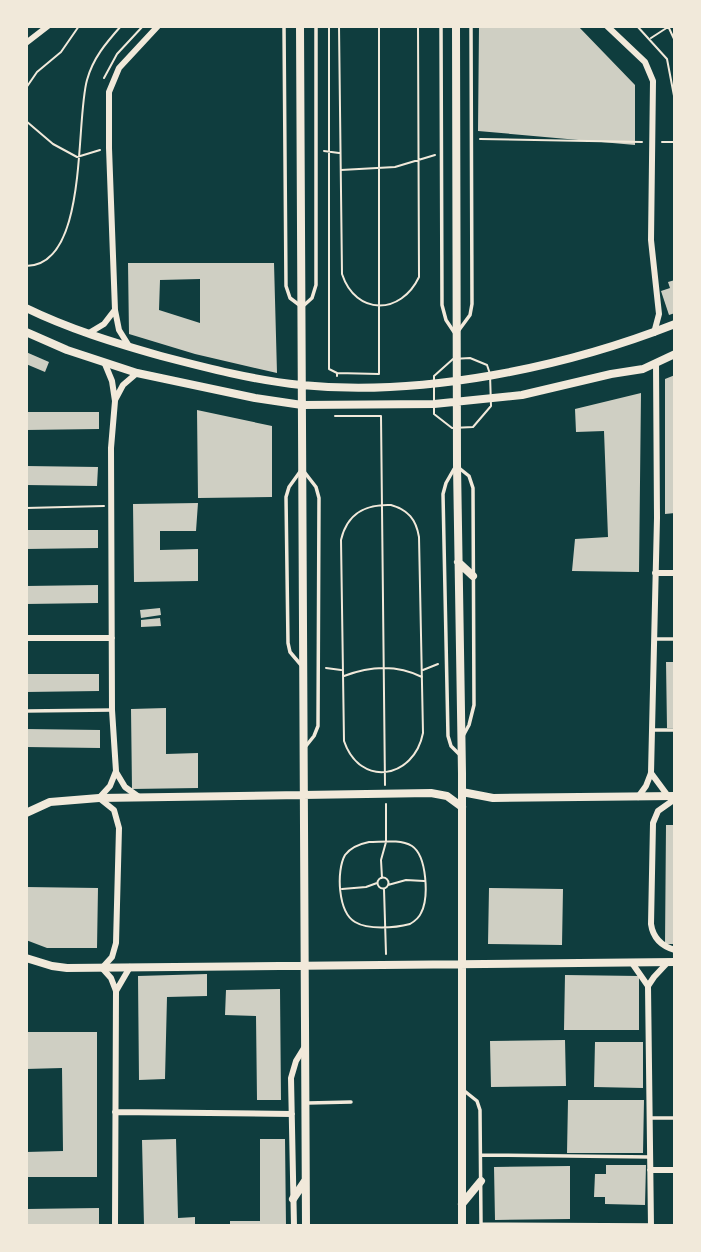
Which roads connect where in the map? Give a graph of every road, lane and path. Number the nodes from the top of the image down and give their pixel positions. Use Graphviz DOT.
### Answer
graph roads {
  1 [pos="48,26"];
  2 [pos="79,26"];
  3 [pos="121,26"];
  4 [pos="159,26"];
  5 [pos="284,26"];
  6 [pos="300,26"];
  7 [pos="316,26"];
  8 [pos="328,26"];
  9 [pos="339,26"];
  10 [pos="379,26"];
  11 [pos="418,26"];
  12 [pos="441,26"];
  13 [pos="456,26"];
  14 [pos="471,26"];
  15 [pos="607,26"];
  16 [pos="637,26"];
  17 [pos="668,27"];
  18 [pos="650,39"];
  19 [pos="675,41"];
  20 [pos="26,43"];
  21 [pos="26,88"];
  22 [pos="675,101"];
  23 [pos="26,121"];
  24 [pos="471,138"];
  25 [pos="652,142"];
  26 [pos="675,142"];
  27 [pos="108,148"];
  28 [pos="316,149"];
  29 [pos="328,151"];
  30 [pos="340,153"];
  31 [pos="442,154"];
  32 [pos="77,157"];
  33 [pos="419,159"];
  34 [pos="379,168"];
  35 [pos="340,170"];
  36 [pos="26,266"];
  37 [pos="380,306"];
  38 [pos="302,307"];
  39 [pos="26,309"];
  40 [pos="115,310"];
  41 [pos="659,314"];
  42 [pos="675,324"];
  43 [pos="26,332"];
  44 [pos="89,333"];
  45 [pos="654,333"];
  46 [pos="458,334"];
  47 [pos="130,347"];
  48 [pos="675,354"];
  49 [pos="656,363"];
  50 [pos="105,364"];
  51 [pos="137,373"];
  52 [pos="337,373"];
  53 [pos="457,379"];
  54 [pos="302,385"];
  55 [pos="337,387"];
  56 [pos="115,401"];
  57 [pos="457,401"];
  58 [pos="302,405"];
  59 [pos="336,405"];
  60 [pos="457,465"];
  61 [pos="302,469"];
  62 [pos="381,505"];
  63 [pos="112,506"];
  64 [pos="26,508"];
  65 [pos="458,562"];
  66 [pos="656,573"];
  67 [pos="675,573"];
  68 [pos="473,576"];
  69 [pos="26,638"];
  70 [pos="112,638"];
  71 [pos="654,639"];
  72 [pos="675,639"];
  73 [pos="445,661"];
  74 [pos="318,666"];
  75 [pos="302,667"];
  76 [pos="383,668"];
  77 [pos="342,671"];
  78 [pos="422,671"];
  79 [pos="343,677"];
  80 [pos="422,677"];
  81 [pos="112,710"];
  82 [pos="26,711"];
  83 [pos="651,730"];
  84 [pos="675,730"];
  85 [pos="461,738"];
  86 [pos="304,748"];
  87 [pos="462,756"];
  88 [pos="116,771"];
  89 [pos="385,772"];
  90 [pos="651,773"];
  91 [pos="462,792"];
  92 [pos="386,794"];
  93 [pos="304,796"];
  94 [pos="140,797"];
  95 [pos="638,797"];
  96 [pos="673,797"];
  97 [pos="99,798"];
  98 [pos="462,807"];
  99 [pos="26,813"];
  100 [pos="386,842"];
  101 [pos="382,878"];
  102 [pos="425,881"];
  103 [pos="377,883"];
  104 [pos="388,885"];
  105 [pos="384,888"];
  106 [pos="341,889"];
  107 [pos="386,926"];
  108 [pos="675,950"];
  109 [pos="26,958"];
  110 [pos="672,962"];
  111 [pos="461,963"];
  112 [pos="632,963"];
  113 [pos="386,964"];
  114 [pos="303,965"];
  115 [pos="130,967"];
  116 [pos="102,968"];
  117 [pos="648,986"];
  118 [pos="116,991"];
  119 [pos="304,1048"];
  120 [pos="463,1089"];
  121 [pos="304,1102"];
  122 [pos="351,1102"];
  123 [pos="115,1112"];
  124 [pos="292,1114"];
  125 [pos="650,1118"];
  126 [pos="675,1118"];
  127 [pos="481,1155"];
  128 [pos="650,1157"];
  129 [pos="650,1170"];
  130 [pos="675,1170"];
  131 [pos="305,1181"];
  132 [pos="481,1181"];
  133 [pos="293,1199"];
  134 [pos="462,1204"];
  135 [pos="481,1225"];
  136 [pos="651,1225"];
  137 [pos="114,1226"];
  138 [pos="294,1226"];
  139 [pos="306,1226"];
  140 [pos="463,1226"];
  1 -- 20 [label="street"];
  2 -- 21 [label="path"];
  3 -- 32 [label="path"];
  4 -- 27 [label="street"];
  5 -- 38 [label="lane"];
  6 -- 38 [label="street"];
  7 -- 28 [label="lane"];
  8 -- 29 [label="path"];
  9 -- 30 [label="path"];
  10 -- 34 [label="path"];
  11 -- 33 [label="path"];
  12 -- 31 [label="lane"];
  13 -- 46 [label="street"];
  14 -- 24 [label="lane"];
  15 -- 25 [label="street"];
  16 -- 18 [label="path"];
  17 -- 18 [label="path"];
  17 -- 19 [label="path"];
  18 -- 22 [label="path"];
  23 -- 32 [label="path"];
  24 -- 25 [label="path"];
  24 -- 46 [label="lane"];
  25 -- 26 [label="path"];
  25 -- 41 [label="street"];
  27 -- 32 [label="path"];
  27 -- 40 [label="street"];
  28 -- 29 [label="path"];
  28 -- 38 [label="lane"];
  29 -- 30 [label="path"];
  29 -- 52 [label="path"];
  30 -- 35 [label="path"];
  31 -- 33 [label="path"];
  31 -- 46 [label="lane"];
  32 -- 36 [label="path"];
  33 -- 34 [label="path"];
  33 -- 37 [label="path"];
  34 -- 35 [label="path"];
  34 -- 37 [label="path"];
  35 -- 37 [label="path"];
  37 -- 52 [label="path"];
  38 -- 54 [label="street"];
  39 -- 44 [label="street"];
  40 -- 44 [label="street"];
  40 -- 47 [label="street"];
  41 -- 42 [label="street"];
  41 -- 45 [label="street"];
  42 -- 45 [label="street"];
  43 -- 50 [label="street"];
  44 -- 47 [label="street"];
  45 -- 53 [label="street"];
  46 -- 53 [label="street"];
  47 -- 54 [label="street"];
  48 -- 49 [label="street"];
  49 -- 57 [label="street"];
  49 -- 66 [label="street"];
  50 -- 51 [label="street"];
  50 -- 56 [label="street"];
  51 -- 56 [label="street"];
  51 -- 58 [label="street"];
  52 -- 55 [label="path"];
  53 -- 55 [label="street"];
  53 -- 57 [label="street"];
  54 -- 55 [label="street"];
  54 -- 58 [label="street"];
  56 -- 63 [label="street"];
  57 -- 59 [label="street"];
  57 -- 60 [label="street"];
  58 -- 59 [label="street"];
  58 -- 61 [label="street"];
  59 -- 62 [label="path"];
  60 -- 65 [label="street"];
  60 -- 68 [label="lane"];
  60 -- 73 [label="lane"];
  61 -- 74 [label="lane"];
  61 -- 75 [label="street"];
  61 -- 75 [label="lane"];
  62 -- 76 [label="path"];
  62 -- 77 [label="path"];
  62 -- 78 [label="path"];
  63 -- 64 [label="path"];
  63 -- 70 [label="street"];
  65 -- 68 [label="street"];
  65 -- 85 [label="street"];
  66 -- 67 [label="street"];
  66 -- 71 [label="street"];
  68 -- 85 [label="lane"];
  69 -- 70 [label="street"];
  70 -- 81 [label="street"];
  71 -- 72 [label="lane"];
  71 -- 83 [label="street"];
  73 -- 78 [label="path"];
  73 -- 87 [label="lane"];
  74 -- 77 [label="path"];
  74 -- 86 [label="lane"];
  75 -- 86 [label="street"];
  76 -- 79 [label="path"];
  76 -- 80 [label="path"];
  76 -- 89 [label="path"];
  77 -- 79 [label="path"];
  78 -- 80 [label="path"];
  79 -- 89 [label="path"];
  80 -- 89 [label="path"];
  81 -- 82 [label="lane"];
  81 -- 88 [label="street"];
  83 -- 84 [label="lane"];
  83 -- 90 [label="street"];
  85 -- 87 [label="street"];
  86 -- 93 [label="street"];
  87 -- 91 [label="street"];
  88 -- 94 [label="street"];
  88 -- 97 [label="street"];
  89 -- 92 [label="path"];
  90 -- 95 [label="street"];
  90 -- 96 [label="street"];
  91 -- 95 [label="street"];
  91 -- 98 [label="street"];
  92 -- 93 [label="street"];
  92 -- 98 [label="street"];
  92 -- 100 [label="path"];
  93 -- 94 [label="street"];
  93 -- 114 [label="street"];
  94 -- 97 [label="street"];
  95 -- 96 [label="street"];
  96 -- 108 [label="street"];
  97 -- 99 [label="street"];
  97 -- 116 [label="street"];
  98 -- 111 [label="street"];
  100 -- 101 [label="path"];
  100 -- 102 [label="path"];
  100 -- 106 [label="path"];
  101 -- 103 [label="path"];
  101 -- 104 [label="path"];
  102 -- 104 [label="path"];
  102 -- 107 [label="path"];
  103 -- 105 [label="path"];
  103 -- 106 [label="path"];
  104 -- 105 [label="path"];
  105 -- 107 [label="path"];
  106 -- 107 [label="path"];
  107 -- 113 [label="path"];
  109 -- 116 [label="street"];
  110 -- 112 [label="street"];
  110 -- 117 [label="street"];
  111 -- 112 [label="street"];
  111 -- 113 [label="street"];
  111 -- 120 [label="street"];
  112 -- 117 [label="street"];
  113 -- 114 [label="street"];
  114 -- 115 [label="street"];
  114 -- 119 [label="street"];
  115 -- 116 [label="street"];
  115 -- 118 [label="street"];
  116 -- 118 [label="street"];
  117 -- 125 [label="street"];
  118 -- 123 [label="street"];
  119 -- 121 [label="street"];
  119 -- 124 [label="street"];
  120 -- 127 [label="lane"];
  120 -- 134 [label="street"];
  121 -- 122 [label="lane"];
  121 -- 131 [label="street"];
  123 -- 124 [label="street"];
  123 -- 137 [label="street"];
  124 -- 133 [label="street"];
  125 -- 126 [label="lane"];
  125 -- 128 [label="street"];
  127 -- 128 [label="lane"];
  127 -- 132 [label="lane"];
  128 -- 129 [label="street"];
  129 -- 130 [label="street"];
  129 -- 136 [label="street"];
  131 -- 133 [label="street"];
  131 -- 139 [label="street"];
  132 -- 134 [label="street"];
  132 -- 135 [label="lane"];
  133 -- 138 [label="street"];
  134 -- 140 [label="street"];
  135 -- 136 [label="lane"];
}
